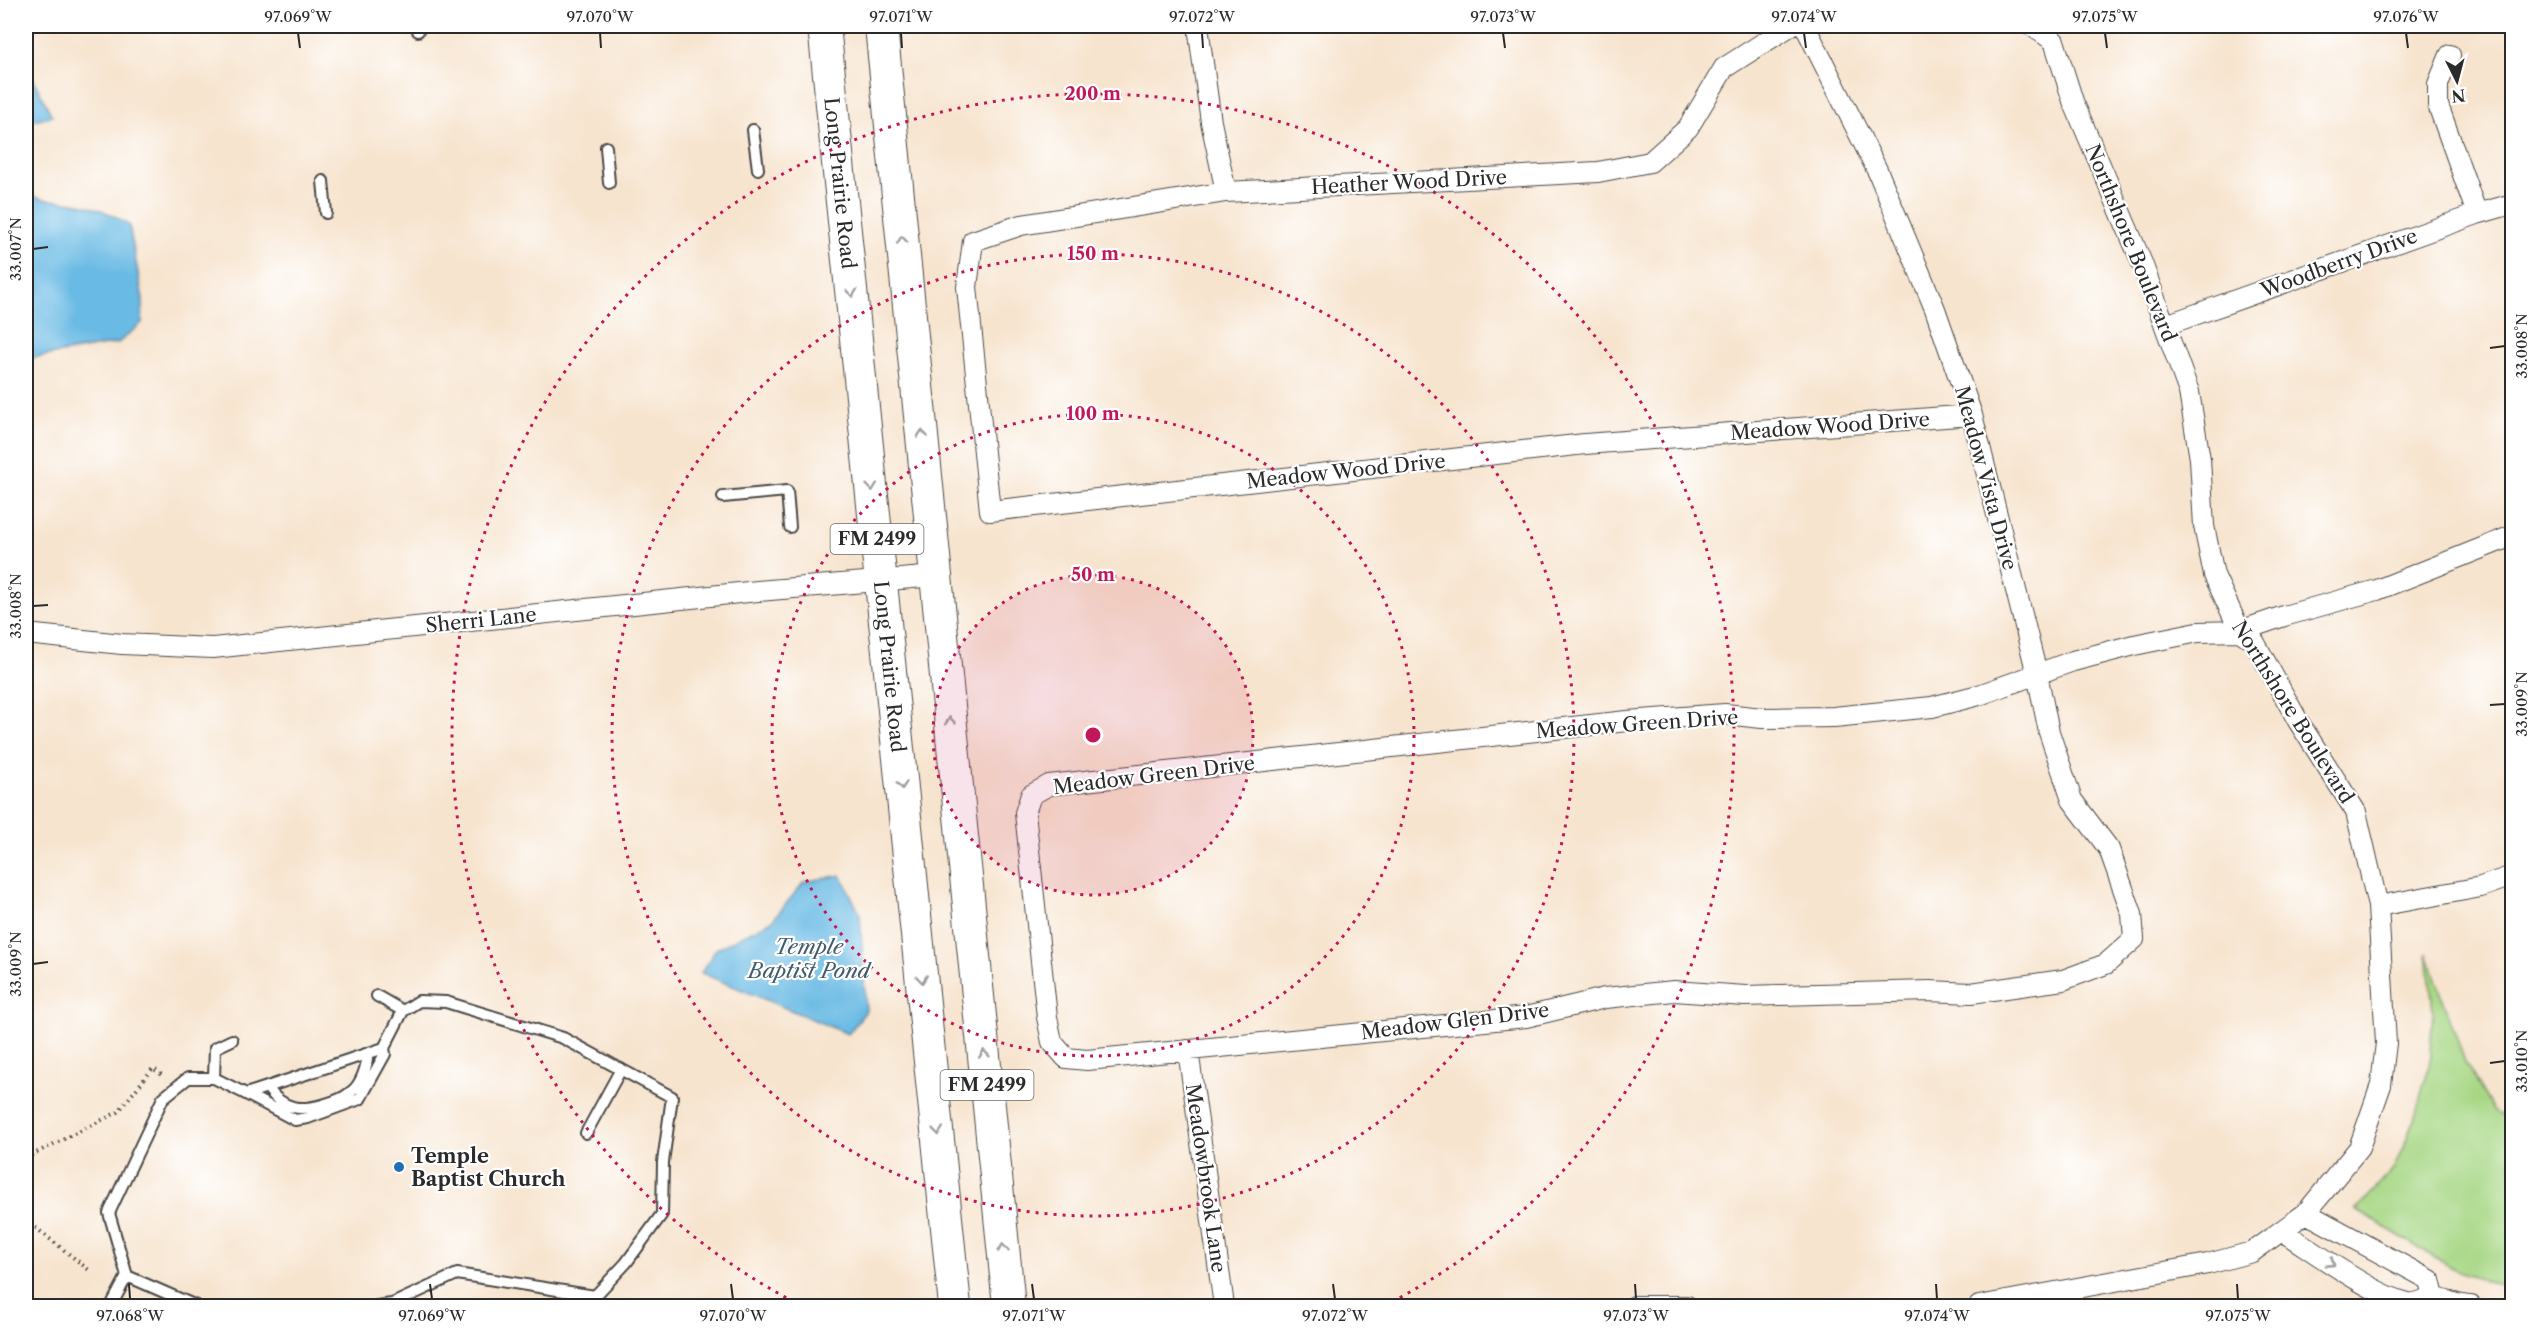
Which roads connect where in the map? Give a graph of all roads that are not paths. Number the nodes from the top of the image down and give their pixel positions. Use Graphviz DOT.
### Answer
graph roads {
  1 [pos="824,26"];
  2 [pos="881,26"];
  3 [pos="1198,26"];
  4 [pos="1790,26"];
  5 [pos="1805,26"];
  6 [pos="2033,26"];
  7 [pos="2450,55"];
  8 [pos="753,130"];
  9 [pos="606,147"];
  10 [pos="758,169"];
  11 [pos="323,182"];
  12 [pos="609,183"];
  13 [pos="1226,192"];
  14 [pos="2512,204"];
  15 [pos="326,213"];
  16 [pos="2477,214"];
  17 [pos="973,241"];
  18 [pos="2166,325"];
  19 [pos="1972,415"];
  20 [pos="723,497"];
  21 [pos="790,527"];
  22 [pos="2512,536"];
  23 [pos="936,576"];
  24 [pos="881,581"];
  25 [pos="2240,631"];
  26 [pos="26,634"];
  27 [pos="2037,674"];
  28 [pos="1030,799"];
  29 [pos="2512,876"];
  30 [pos="2378,906"];
  31 [pos="2134,939"];
  32 [pos="377,996"];
  33 [pos="403,1011"];
  34 [pos="232,1040"];
  35 [pos="384,1048"];
  36 [pos="1188,1050"];
  37 [pos="367,1054"];
  38 [pos="621,1069"];
  39 [pos="214,1078"];
  40 [pos="267,1087"];
  41 [pos="246,1094"];
  42 [pos="586,1133"];
  43 [pos="2306,1213"];
  44 [pos="2282,1231"];
  45 [pos="127,1276"];
  46 [pos="2434,1298"];
  47 [pos="594,1301"];
  48 [pos="177,1303"];
  49 [pos="111,1306"];
  50 [pos="196,1306"];
  51 [pos="377,1306"];
  52 [pos="955,1306"];
  53 [pos="1009,1306"];
  54 [pos="1224,1306"];
  55 [pos="1635,1306"];
  56 [pos="1687,1306"];
  57 [pos="1979,1306"];
  58 [pos="2471,1306"];
  1 -- 24 [label="main road, Long Prairie Road / FM 2499, one-way"];
  23 -- 2 [label="main road, FM 2499, one-way"];
  3 -- 13 [label="street"];
  4 -- 13 [label="street, Heather Wood Drive"];
  5 -- 19 [label="street, Meadow Vista Drive"];
  6 -- 18 [label="street, Northshore Boulevard"];
  7 -- 16 [label="street"];
  8 -- 10 [label="lane"];
  9 -- 12 [label="lane"];
  11 -- 15 [label="lane"];
  13 -- 17 [label="street, Heather Wood Drive"];
  14 -- 16 [label="street, Woodberry Drive"];
  16 -- 18 [label="street, Woodberry Drive"];
  17 -- 19 [label="street, Meadow Wood Drive"];
  18 -- 25 [label="street, Northshore Boulevard"];
  19 -- 27 [label="street, Meadow Vista Drive"];
  20 -- 21 [label="lane"];
  22 -- 25 [label="street, Meadow Green Drive"];
  23 -- 24 [label="street, Sherri Lane"];
  53 -- 23 [label="main road, FM 2499, one-way"];
  24 -- 26 [label="street, Sherri Lane"];
  24 -- 52 [label="main road, Long Prairie Road / FM 2499, one-way"];
  25 -- 27 [label="street, Meadow Green Drive"];
  25 -- 30 [label="street, Northshore Boulevard"];
  27 -- 28 [label="street, Meadow Green Drive"];
  27 -- 31 [label="street, Meadow Vista Drive"];
  28 -- 36 [label="street, Meadow Glen Drive"];
  29 -- 30 [label="street"];
  30 -- 43 [label="street, Northshore Boulevard"];
  31 -- 36 [label="street, Meadow Glen Drive"];
  32 -- 33 [label="lane"];
  33 -- 35 [label="lane"];
  33 -- 38 [label="lane"];
  34 -- 39 [label="lane"];
  35 -- 37 [label="lane"];
  35 -- 41 [label="lane"];
  36 -- 54 [label="street, Meadowbrook Lane"];
  37 -- 40 [label="lane"];
  37 -- 40 [label="lane"];
  38 -- 42 [label="lane"];
  38 -- 47 [label="lane"];
  39 -- 41 [label="lane"];
  39 -- 45 [label="lane"];
  40 -- 41 [label="lane"];
  43 -- 44 [label="street, Northshore Boulevard"];
  43 -- 46 [label="street"];
  44 -- 46 [label="street, one-way"];
  44 -- 57 [label="street, Northshore Boulevard"];
  45 -- 48 [label="lane"];
  45 -- 49 [label="lane"];
  46 -- 58 [label="street"];
  47 -- 51 [label="lane"];
  48 -- 50 [label="lane"];
  55 -- 56 [label="street"];
}
